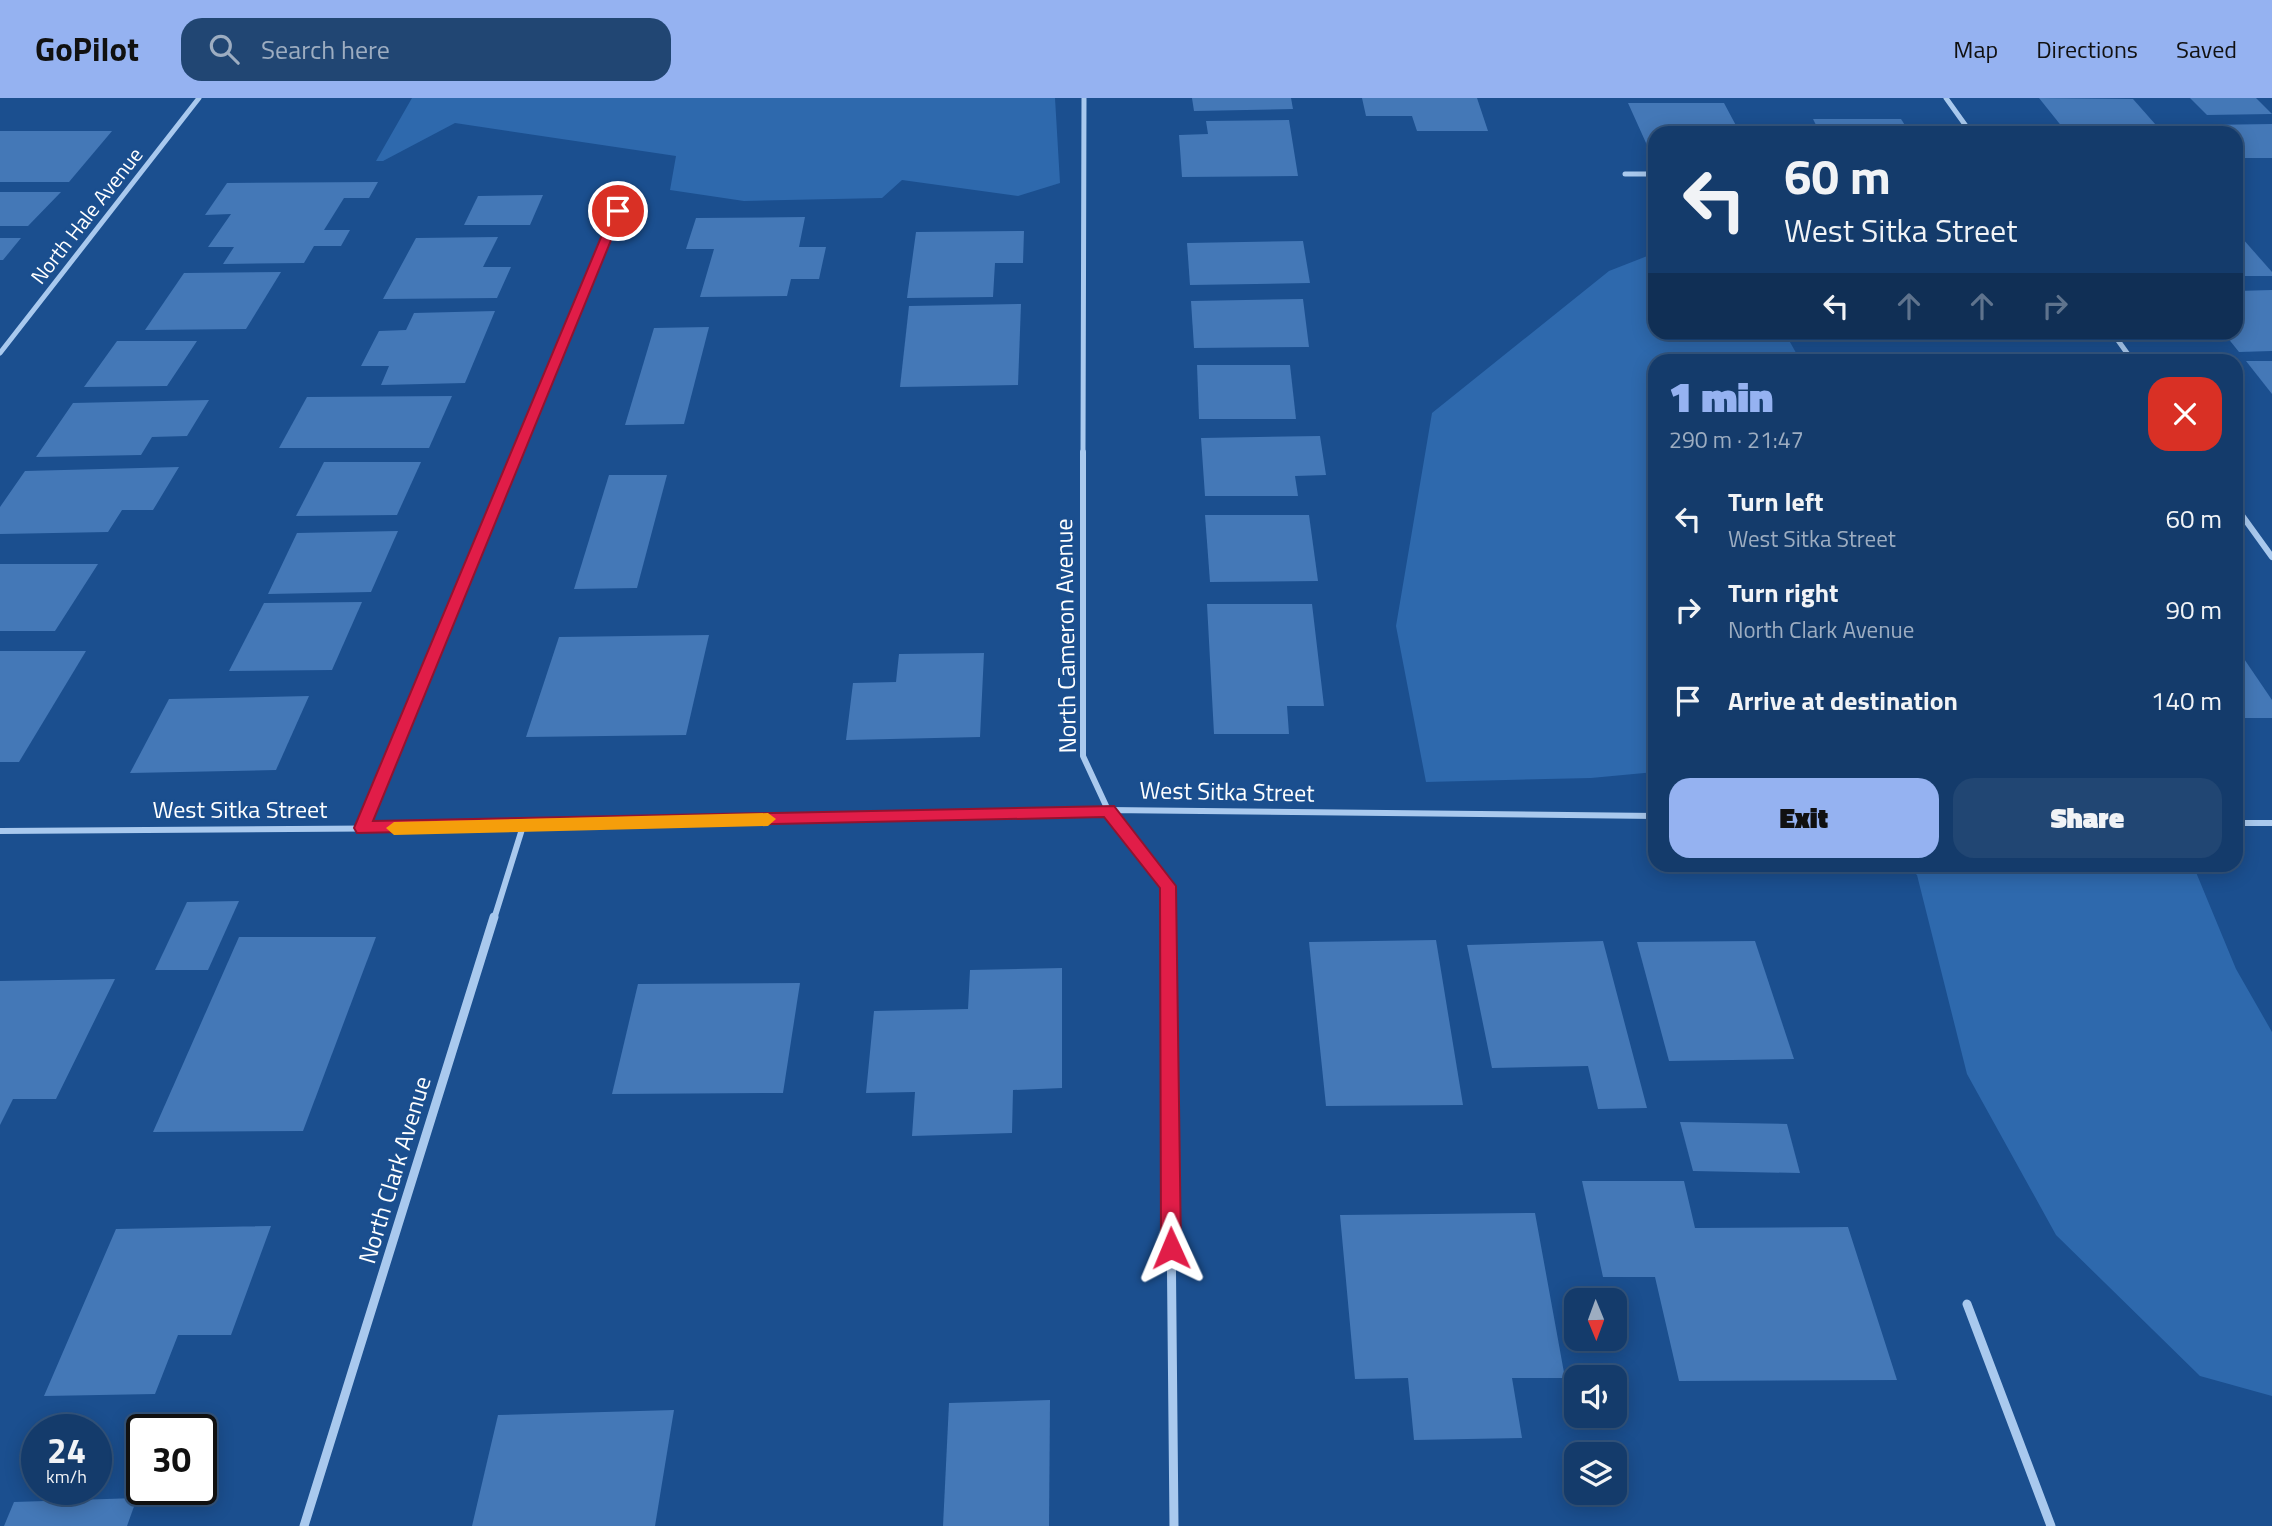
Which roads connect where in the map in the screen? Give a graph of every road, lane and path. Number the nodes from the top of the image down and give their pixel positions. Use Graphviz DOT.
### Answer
graph roads {
  1 [pos="199,98"];
  2 [pos="1084,98"];
  3 [pos="1946,98"];
  4 [pos="1966,126"];
  5 [pos="1625,174"];
  6 [pos="1648,174"];
  7 [pos="618,211"];
  8 [pos="0,353"];
  9 [pos="2243,517"];
  10 [pos="2272,557"];
  11 [pos="1108,810"];
  12 [pos="1648,816"];
  13 [pos="2243,823"];
  14 [pos="2272,823"];
  15 [pos="523,826"];
  16 [pos="362,828"];
  17 [pos="0,831"];
  18 [pos="1967,1304"];
  19 [pos="304,1526"];
  20 [pos="1174,1526"];
  21 [pos="2051,1526"];
  1 -- 8 [label="street, North Hale Avenue"];
  2 -- 11 [label="street, North Cameron Avenue"];
  3 -- 4 [label="street"];
  5 -- 6 [label="street"];
  7 -- 16 [label="street"];
  9 -- 10 [label="street"];
  11 -- 12 [label="street, West Sitka Street"];
  11 -- 15 [label="street, West Sitka Street"];
  11 -- 20 [label="street, North Cameron Avenue"];
  13 -- 14 [label="street"];
  15 -- 16 [label="street, West Sitka Street"];
  15 -- 19 [label="street, North Clark Avenue"];
  16 -- 17 [label="street, West Sitka Street"];
  18 -- 21 [label="street"];
}
